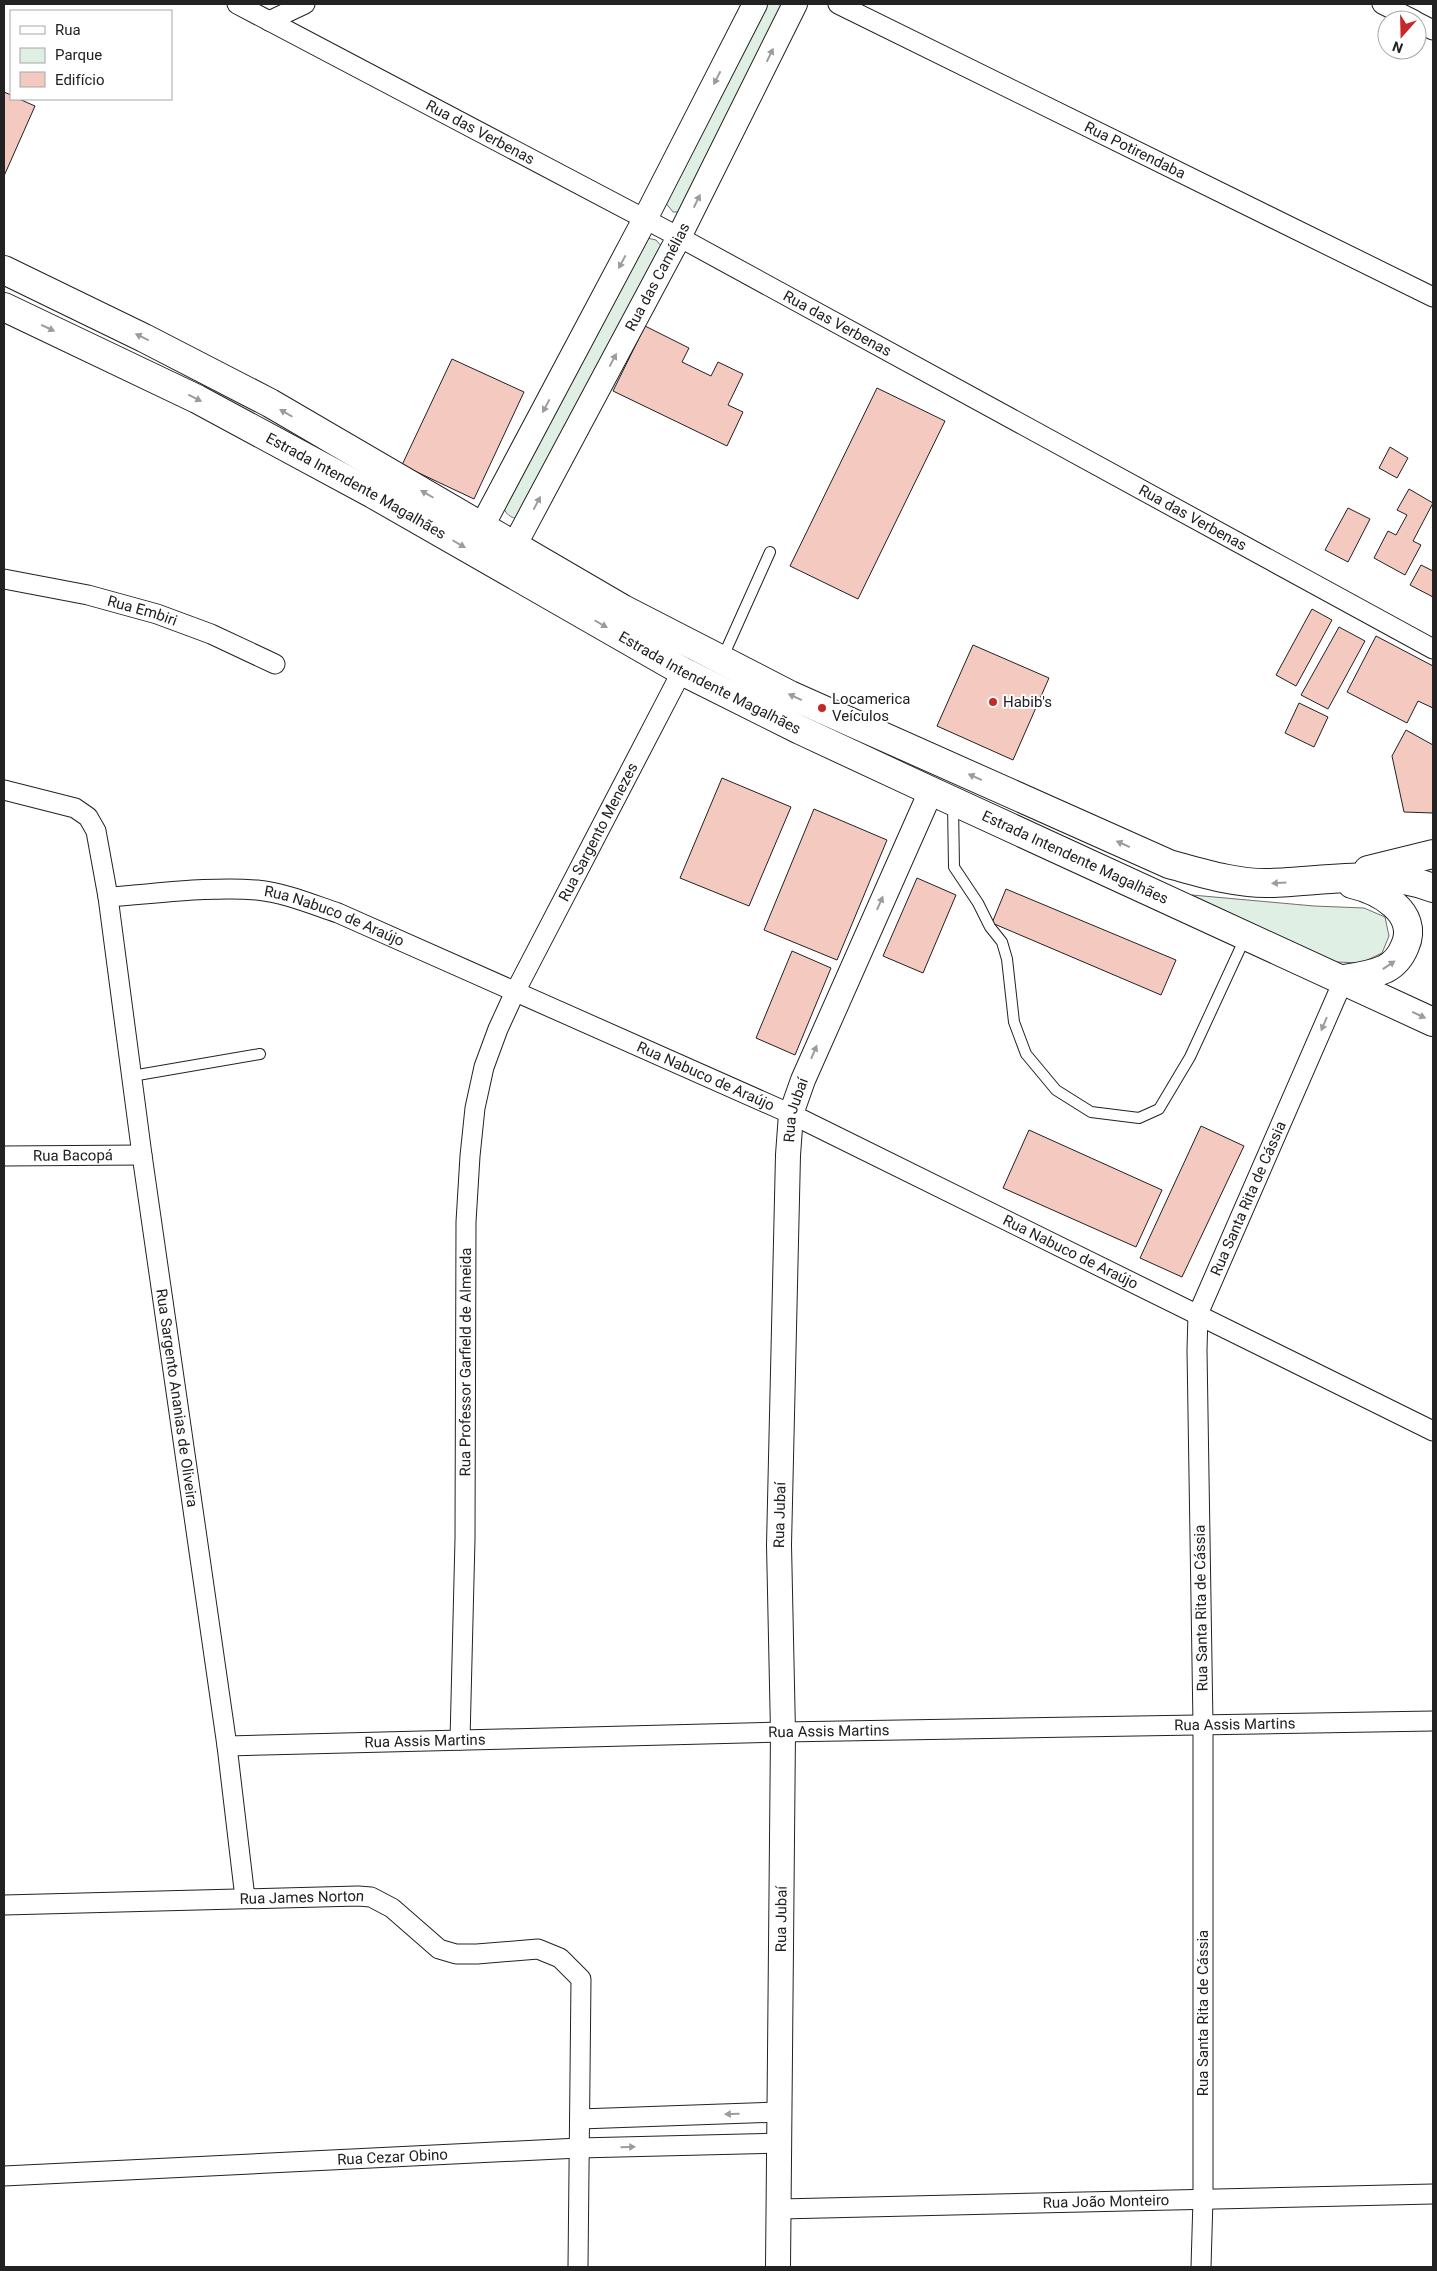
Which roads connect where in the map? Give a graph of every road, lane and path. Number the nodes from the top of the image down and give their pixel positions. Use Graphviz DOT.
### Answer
graph roads {
  1 [pos="237,4"];
  2 [pos="305,4"];
  3 [pos="755,4"];
  4 [pos="795,4"];
  5 [pos="838,4"];
  6 [pos="1382,4"];
  7 [pos="1394,10"];
  8 [pos="269,21"];
  9 [pos="645,219"];
  10 [pos="679,237"];
  11 [pos="4,270"];
  12 [pos="1433,297"];
  13 [pos="4,307"];
  14 [pos="482,526"];
  15 [pos="514,546"];
  16 [pos="770,552"];
  17 [pos="4,579"];
  18 [pos="1433,649"];
  19 [pos="721,660"];
  20 [pos="275,664"];
  21 [pos="682,671"];
  22 [pos="4,790"];
  23 [pos="942,796"];
  24 [pos="1433,854"];
  25 [pos="1328,879"];
  26 [pos="1433,888"];
  27 [pos="108,897"];
  28 [pos="1247,935"];
  29 [pos="1344,979"];
  30 [pos="515,992"];
  31 [pos="1433,1022"];
  32 [pos="260,1054"];
  33 [pos="132,1076"];
  34 [pos="791,1114"];
  35 [pos="142,1155"];
  36 [pos="4,1156"];
  37 [pos="1198,1314"];
  38 [pos="1433,1431"];
  39 [pos="1433,1721"];
  40 [pos="1203,1725"];
  41 [pos="783,1732"];
  42 [pos="460,1740"];
  43 [pos="226,1746"];
  44 [pos="245,1898"];
  45 [pos="4,1904"];
  46 [pos="780,2112"];
  47 [pos="580,2119"];
  48 [pos="780,2144"];
  49 [pos="579,2148"];
  50 [pos="4,2176"];
  51 [pos="1433,2194"];
  52 [pos="1203,2199"];
  53 [pos="780,2209"];
  54 [pos="578,2267"];
  55 [pos="778,2267"];
  56 [pos="1201,2267"];
  1 -- 8 [label="street, Rua das Verbenas"];
  2 -- 8 [label="street"];
  3 -- 9 [label="street, one-way"];
  10 -- 4 [label="street, Rua das Camélias, one-way"];
  5 -- 12 [label="street, Rua Potirendaba"];
  6 -- 7 [label="street"];
  8 -- 9 [label="street, Rua das Verbenas"];
  9 -- 10 [label="street, Rua das Verbenas"];
  9 -- 14 [label="street, one-way"];
  15 -- 10 [label="street, Rua das Camélias, one-way"];
  10 -- 18 [label="street, Rua das Verbenas"];
  14 -- 11 [label="main road, Estrada Intendente Magalhães, one-way"];
  13 -- 21 [label="main road, Estrada Intendente Magalhães, one-way"];
  14 -- 15 [label="main road, Estrada Intendente Magalhães"];
  15 -- 19 [label="main road, Estrada Intendente Magalhães"];
  16 -- 19 [label="lane"];
  17 -- 20 [label="street, Rua Embiri"];
  25 -- 19 [label="main road, Estrada Intendente Magalhães, one-way"];
  21 -- 23 [label="main road, Estrada Intendente Magalhães"];
  21 -- 30 [label="street, Rua Sargento Menezes"];
  22 -- 27 [label="street"];
  23 -- 28 [label="main road, Estrada Intendente Magalhães"];
  23 -- 28 [label="lane"];
  34 -- 23 [label="street, Rua Jubaí, one-way"];
  24 -- 25 [label="main road"];
  25 -- 26 [label="main road, Estrada Intendente Magalhães"];
  29 -- 25 [label="main road, one-way"];
  27 -- 30 [label="street, Rua Nabuco de Araújo"];
  27 -- 33 [label="street, Rua Sargento Ananias de Oliveira"];
  28 -- 29 [label="main road, Estrada Intendente Magalhães"];
  29 -- 31 [label="main road, Estrada Intendente Magalhães, one-way"];
  29 -- 37 [label="street, Rua Santa Rita de Cássia, one-way"];
  30 -- 34 [label="street, Rua Nabuco de Araújo"];
  30 -- 42 [label="street, Rua Professor Garfield de Almeida"];
  32 -- 33 [label="lane"];
  33 -- 35 [label="street, Rua Sargento Ananias de Oliveira"];
  34 -- 37 [label="street, Rua Nabuco de Araújo"];
  34 -- 41 [label="street, Rua Jubaí"];
  35 -- 36 [label="street, Rua Bacopá"];
  35 -- 43 [label="street, Rua Sargento Ananias de Oliveira"];
  37 -- 38 [label="street, Rua Nabuco de Araújo"];
  37 -- 40 [label="street, Rua Santa Rita de Cássia"];
  39 -- 40 [label="street, Rua Assis Martins"];
  40 -- 41 [label="street, Rua Assis Martins"];
  40 -- 52 [label="street, Rua Santa Rita de Cássia"];
  41 -- 42 [label="street, Rua Assis Martins"];
  41 -- 46 [label="street, Rua Jubaí"];
  42 -- 43 [label="street, Rua Assis Martins"];
  43 -- 44 [label="street, Rua Sargento Ananias de Oliveira"];
  44 -- 45 [label="street, Rua James Norton"];
  44 -- 47 [label="street, Rua James Norton"];
  46 -- 47 [label="street, one-way"];
  46 -- 48 [label="street, Rua Jubaí"];
  47 -- 49 [label="street, Rua James Norton"];
  49 -- 48 [label="street, Rua Cezar Obino, one-way"];
  48 -- 53 [label="street, Rua Jubaí"];
  49 -- 50 [label="street, Rua Cezar Obino"];
  49 -- 54 [label="street, Rua James Norton"];
  51 -- 52 [label="street, Rua João Monteiro"];
  52 -- 53 [label="street, Rua João Monteiro"];
  52 -- 56 [label="street, Rua Santa Rita de Cássia"];
  53 -- 55 [label="street, Rua Jubaí"];
}
